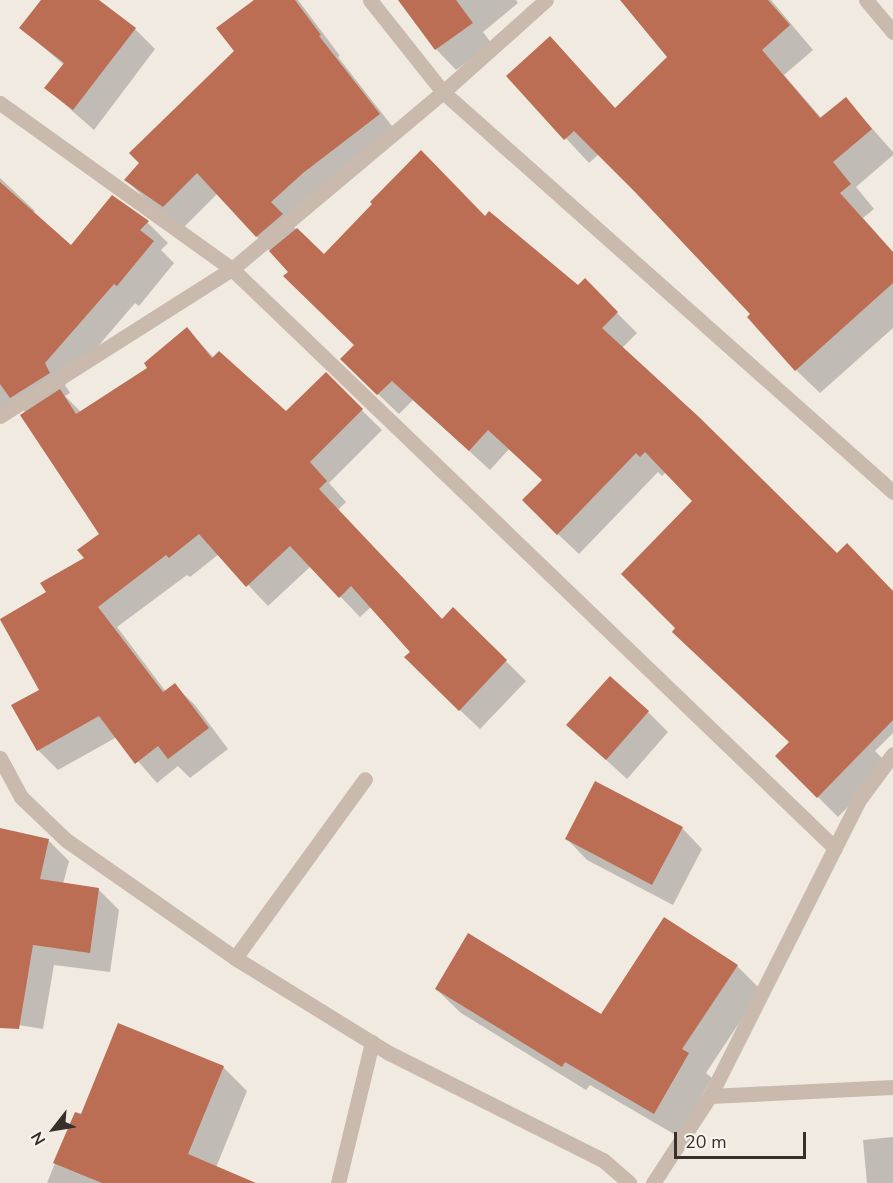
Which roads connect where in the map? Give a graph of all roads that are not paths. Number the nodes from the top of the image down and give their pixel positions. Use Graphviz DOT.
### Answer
graph roads {
  1 [pos="370,0"];
  2 [pos="546,0"];
  3 [pos="866,0"];
  4 [pos="893,32"];
  5 [pos="443,92"];
  6 [pos="0,103"];
  7 [pos="232,269"];
  8 [pos="0,416"];
  9 [pos="893,492"];
  10 [pos="893,754"];
  11 [pos="0,758"];
  12 [pos="4,773"];
  13 [pos="365,779"];
  14 [pos="835,848"];
  15 [pos="235,958"];
  16 [pos="372,1042"];
  17 [pos="893,1087"];
  18 [pos="710,1096"];
  19 [pos="338,1183"];
  20 [pos="629,1183"];
  21 [pos="653,1183"];
  1 -- 5 [label="street"];
  2 -- 5 [label="street"];
  3 -- 4 [label="street"];
  5 -- 7 [label="street"];
  5 -- 9 [label="street"];
  6 -- 7 [label="street"];
  7 -- 8 [label="street"];
  7 -- 14 [label="street"];
  10 -- 14 [label="street"];
  11 -- 12 [label="street"];
  12 -- 15 [label="street"];
  13 -- 15 [label="street"];
  14 -- 18 [label="street"];
  15 -- 16 [label="street"];
  16 -- 19 [label="street"];
  16 -- 20 [label="street"];
  17 -- 18 [label="street"];
  18 -- 21 [label="street"];
}
